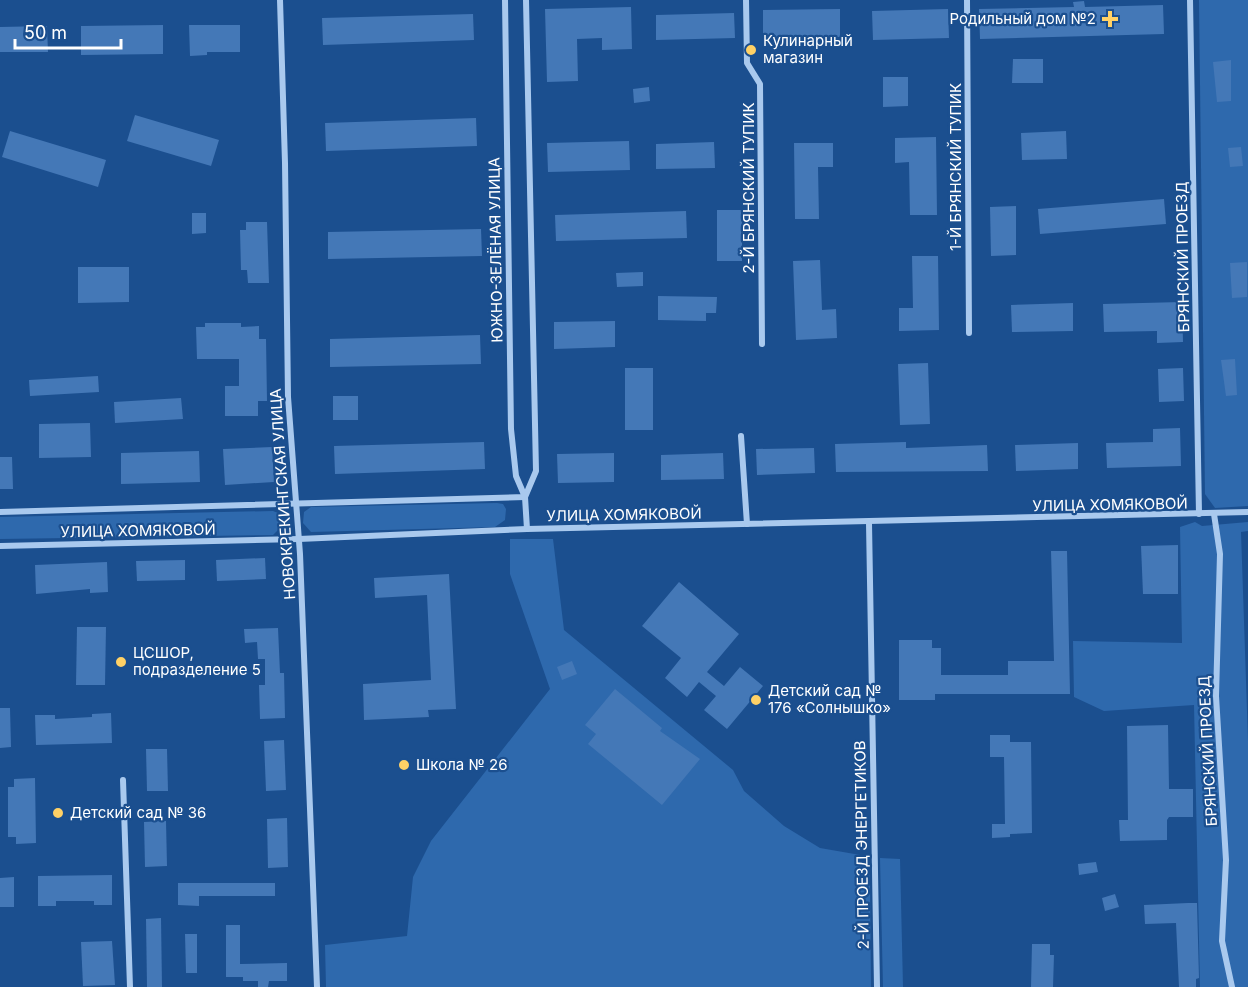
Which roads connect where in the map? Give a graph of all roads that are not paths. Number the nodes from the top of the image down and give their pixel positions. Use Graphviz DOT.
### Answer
graph roads {
  1 [pos="280,0"];
  2 [pos="505,0"];
  3 [pos="526,0"];
  4 [pos="746,0"];
  5 [pos="967,0"];
  6 [pos="1190,0"];
  7 [pos="969,333"];
  8 [pos="762,344"];
  9 [pos="741,436"];
  10 [pos="525,497"];
  11 [pos="297,503"];
  12 [pos="0,512"];
  13 [pos="1248,512"];
  14 [pos="1214,513"];
  15 [pos="1199,514"];
  16 [pos="869,523"];
  17 [pos="747,524"];
  18 [pos="527,529"];
  19 [pos="299,539"];
  20 [pos="0,546"];
  21 [pos="123,780"];
  22 [pos="130,987"];
  23 [pos="317,987"];
  24 [pos="877,987"];
  25 [pos="1232,987"];
  1 -- 11 [label="street, НОВОКРЕКИНГСКАЯ УЛИЦА"];
  2 -- 10 [label="street, ЮЖНО-ЗЕЛЁНАЯ УЛИЦА"];
  3 -- 10 [label="street, ЮЖНО-ЗЕЛЁНАЯ УЛИЦА"];
  4 -- 8 [label="street, 2-Й БРЯНСКИЙ ТУПИК"];
  5 -- 7 [label="street, 1-Й БРЯНСКИЙ ТУПИК"];
  6 -- 15 [label="street, БРЯНСКИЙ ПРОЕЗД"];
  9 -- 17 [label="street"];
  10 -- 11 [label="street, УЛИЦА ХОМЯКОВОЙ"];
  10 -- 18 [label="street, ЮЖНО-ЗЕЛЁНАЯ УЛИЦА"];
  11 -- 12 [label="street, УЛИЦА ХОМЯКОВОЙ"];
  11 -- 19 [label="street, НОВОКРЕКИНГСКАЯ УЛИЦА"];
  13 -- 14 [label="street, УЛИЦА ХОМЯКОВОЙ"];
  14 -- 15 [label="street, УЛИЦА ХОМЯКОВОЙ"];
  14 -- 25 [label="street, БРЯНСКИЙ ПРОЕЗД"];
  15 -- 16 [label="street, УЛИЦА ХОМЯКОВОЙ"];
  16 -- 17 [label="street, УЛИЦА ХОМЯКОВОЙ"];
  16 -- 24 [label="street, 2-Й ПРОЕЗД ЭНЕРГЕТИКОВ"];
  17 -- 18 [label="street, УЛИЦА ХОМЯКОВОЙ"];
  18 -- 19 [label="street, УЛИЦА ХОМЯКОВОЙ"];
  19 -- 20 [label="street, УЛИЦА ХОМЯКОВОЙ"];
  19 -- 23 [label="street, НОВОКРЕКИНГСКАЯ УЛИЦА"];
  21 -- 22 [label="street"];
}
